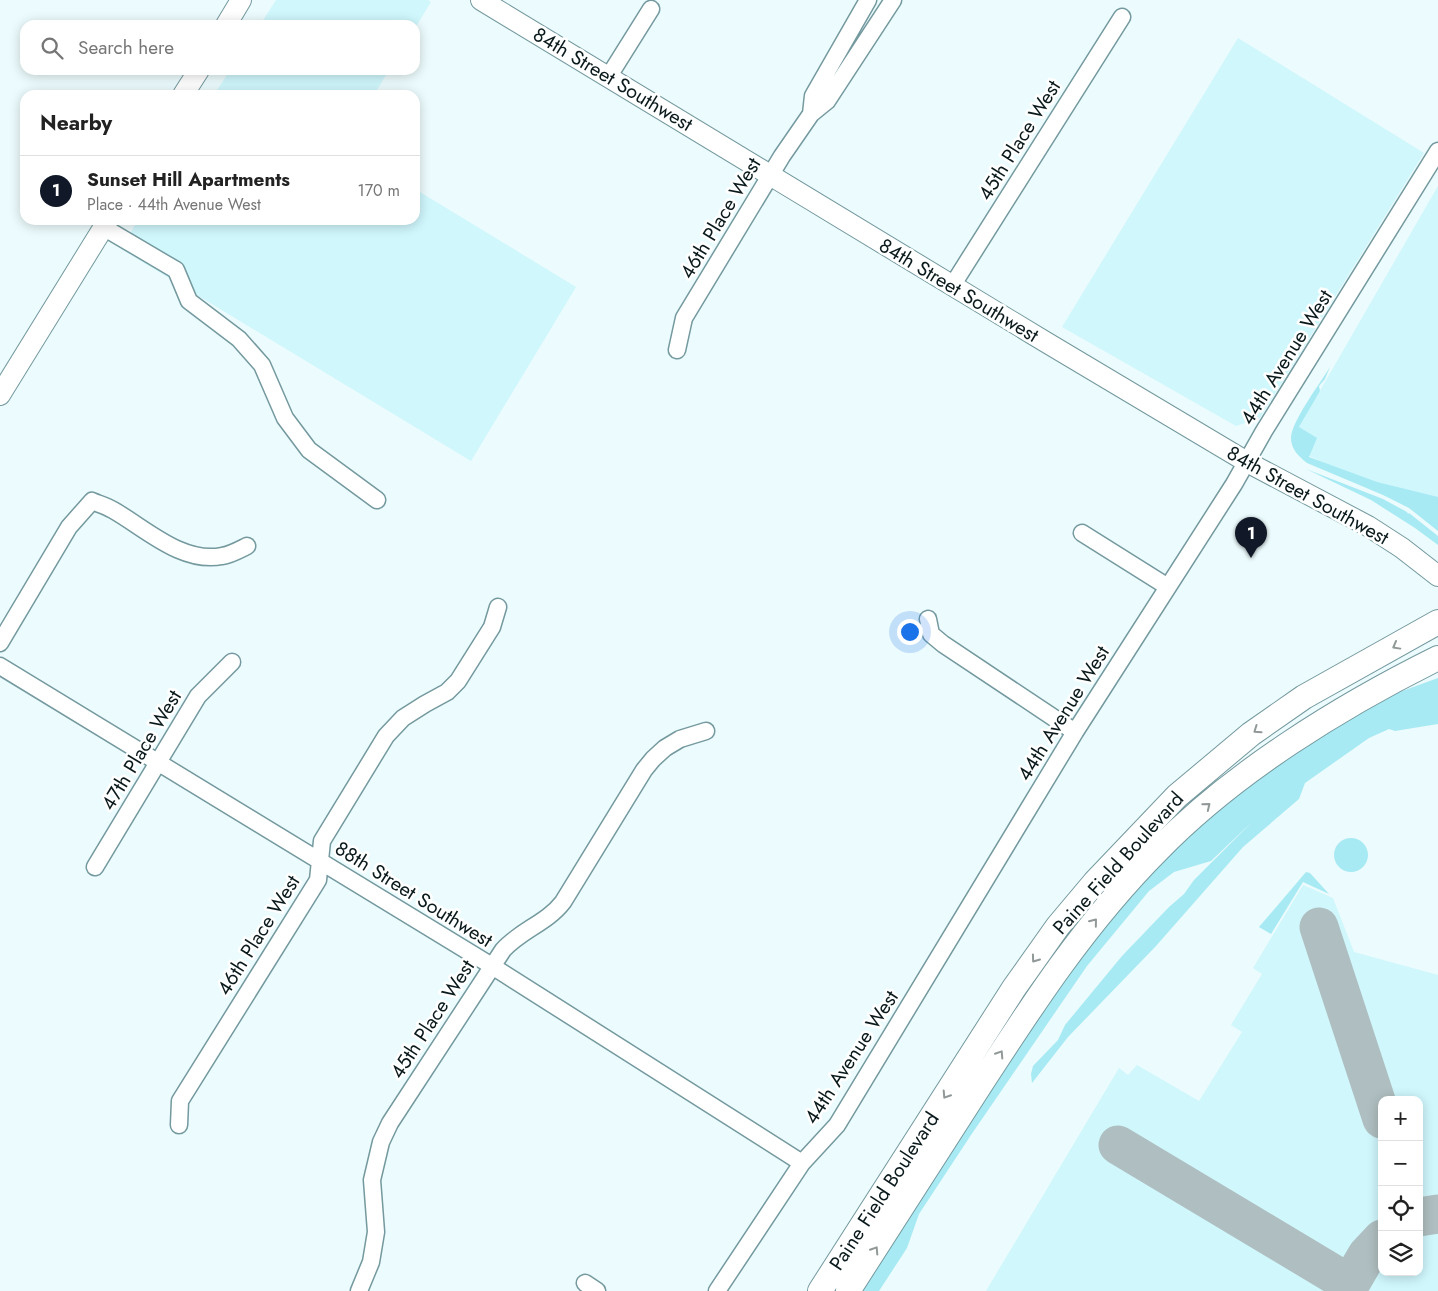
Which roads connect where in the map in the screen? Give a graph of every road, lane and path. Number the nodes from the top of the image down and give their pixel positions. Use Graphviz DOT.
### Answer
graph roads {
  1 [pos="241,0"];
  2 [pos="481,0"];
  3 [pos="868,0"];
  4 [pos="893,0"];
  5 [pos="650,9"];
  6 [pos="1122,17"];
  7 [pos="229,20"];
  8 [pos="195,75"];
  9 [pos="609,76"];
  10 [pos="186,90"];
  11 [pos="810,114"];
  12 [pos="1438,151"];
  13 [pos="770,175"];
  14 [pos="104,225"];
  15 [pos="107,225"];
  16 [pos="952,286"];
  17 [pos="677,350"];
  18 [pos="0,394"];
  19 [pos="1247,462"];
  20 [pos="377,500"];
  21 [pos="1082,533"];
  22 [pos="246,546"];
  23 [pos="1438,576"];
  24 [pos="1168,587"];
  25 [pos="498,607"];
  26 [pos="928,619"];
  27 [pos="1438,622"];
  28 [pos="0,643"];
  29 [pos="1438,658"];
  30 [pos="232,662"];
  31 [pos="0,666"];
  32 [pos="706,731"];
  33 [pos="1075,732"];
  34 [pos="157,763"];
  35 [pos="319,861"];
  36 [pos="95,867"];
  37 [pos="492,966"];
  38 [pos="179,1125"];
  39 [pos="802,1163"];
  40 [pos="359,1291"];
  41 [pos="717,1291"];
  42 [pos="820,1291"];
  43 [pos="848,1291"];
  1 -- 7 [label="main road"];
  2 -- 9 [label="main road, 84th Street Southwest"];
  3 -- 11 [label="street, 46th Place West"];
  4 -- 11 [label="street, 46th Place West"];
  5 -- 9 [label="street"];
  6 -- 16 [label="street, 45th Place West"];
  8 -- 10 [label="main road"];
  9 -- 13 [label="main road, 84th Street Southwest"];
  11 -- 13 [label="street, 46th Place West"];
  12 -- 19 [label="street, 44th Avenue West"];
  13 -- 16 [label="main road, 84th Street Southwest"];
  13 -- 17 [label="street, 46th Place West"];
  14 -- 18 [label="main road"];
  15 -- 20 [label="street"];
  16 -- 19 [label="main road, 84th Street Southwest"];
  19 -- 23 [label="main road, 84th Street Southwest"];
  19 -- 24 [label="street, 44th Avenue West"];
  21 -- 24 [label="street"];
  22 -- 28 [label="street"];
  24 -- 33 [label="street, 44th Avenue West"];
  25 -- 35 [label="street, 46th Place West"];
  26 -- 33 [label="street"];
  27 -- 42 [label="highway, Paine Field Boulevard, one-way"];
  43 -- 29 [label="highway, Paine Field Boulevard, one-way"];
  30 -- 34 [label="street, 47th Place West"];
  31 -- 34 [label="street, 88th Street Southwest"];
  32 -- 37 [label="street, 45th Place West"];
  33 -- 39 [label="street, 44th Avenue West"];
  34 -- 35 [label="street, 88th Street Southwest"];
  34 -- 36 [label="street, 47th Place West"];
  35 -- 37 [label="street, 88th Street Southwest"];
  35 -- 38 [label="street, 46th Place West"];
  37 -- 39 [label="street, 88th Street Southwest"];
  37 -- 40 [label="street, 45th Place West"];
  39 -- 41 [label="street, 44th Avenue West"];
}
